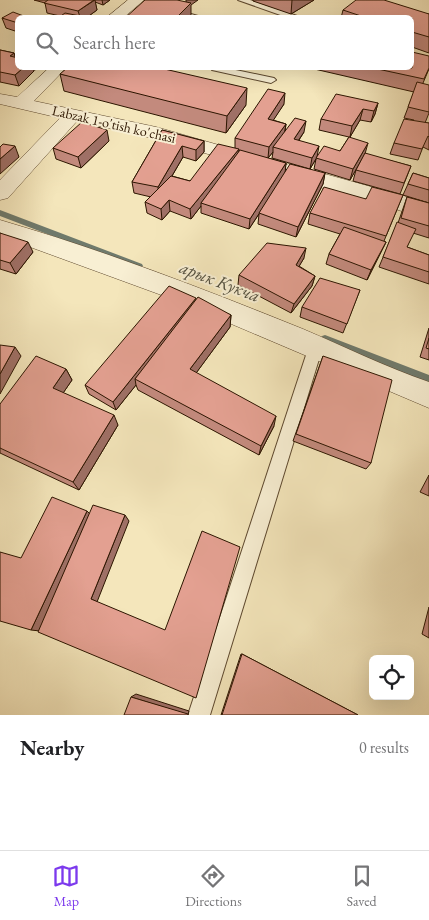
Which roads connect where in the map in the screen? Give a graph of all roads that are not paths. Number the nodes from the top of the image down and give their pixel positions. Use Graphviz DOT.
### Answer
graph roads {
  1 [pos="242,0"];
  2 [pos="139,1"];
  3 [pos="162,8"];
  4 [pos="118,15"];
  5 [pos="189,15"];
  6 [pos="290,15"];
  7 [pos="56,70"];
  8 [pos="224,70"];
  9 [pos="271,80"];
  10 [pos="0,98"];
  11 [pos="21,103"];
  12 [pos="73,115"];
  13 [pos="0,193"];
  14 [pos="429,211"];
  15 [pos="0,228"];
  16 [pos="316,346"];
  17 [pos="429,396"];
  18 [pos="199,715"];
  1 -- 6 [label="lane"];
  2 -- 4 [label="street"];
  3 -- 5 [label="lane"];
  7 -- 11 [label="street"];
  8 -- 9 [label="lane"];
  10 -- 11 [label="street, Labzak 1-o'tish ko'chasi"];
  11 -- 12 [label="street, Labzak 1-o'tish ko'chasi"];
  12 -- 13 [label="street"];
  12 -- 14 [label="street, Labzak 1-o'tish ko'chasi"];
  15 -- 16 [label="street"];
  16 -- 17 [label="street"];
  16 -- 18 [label="lane"];
}
